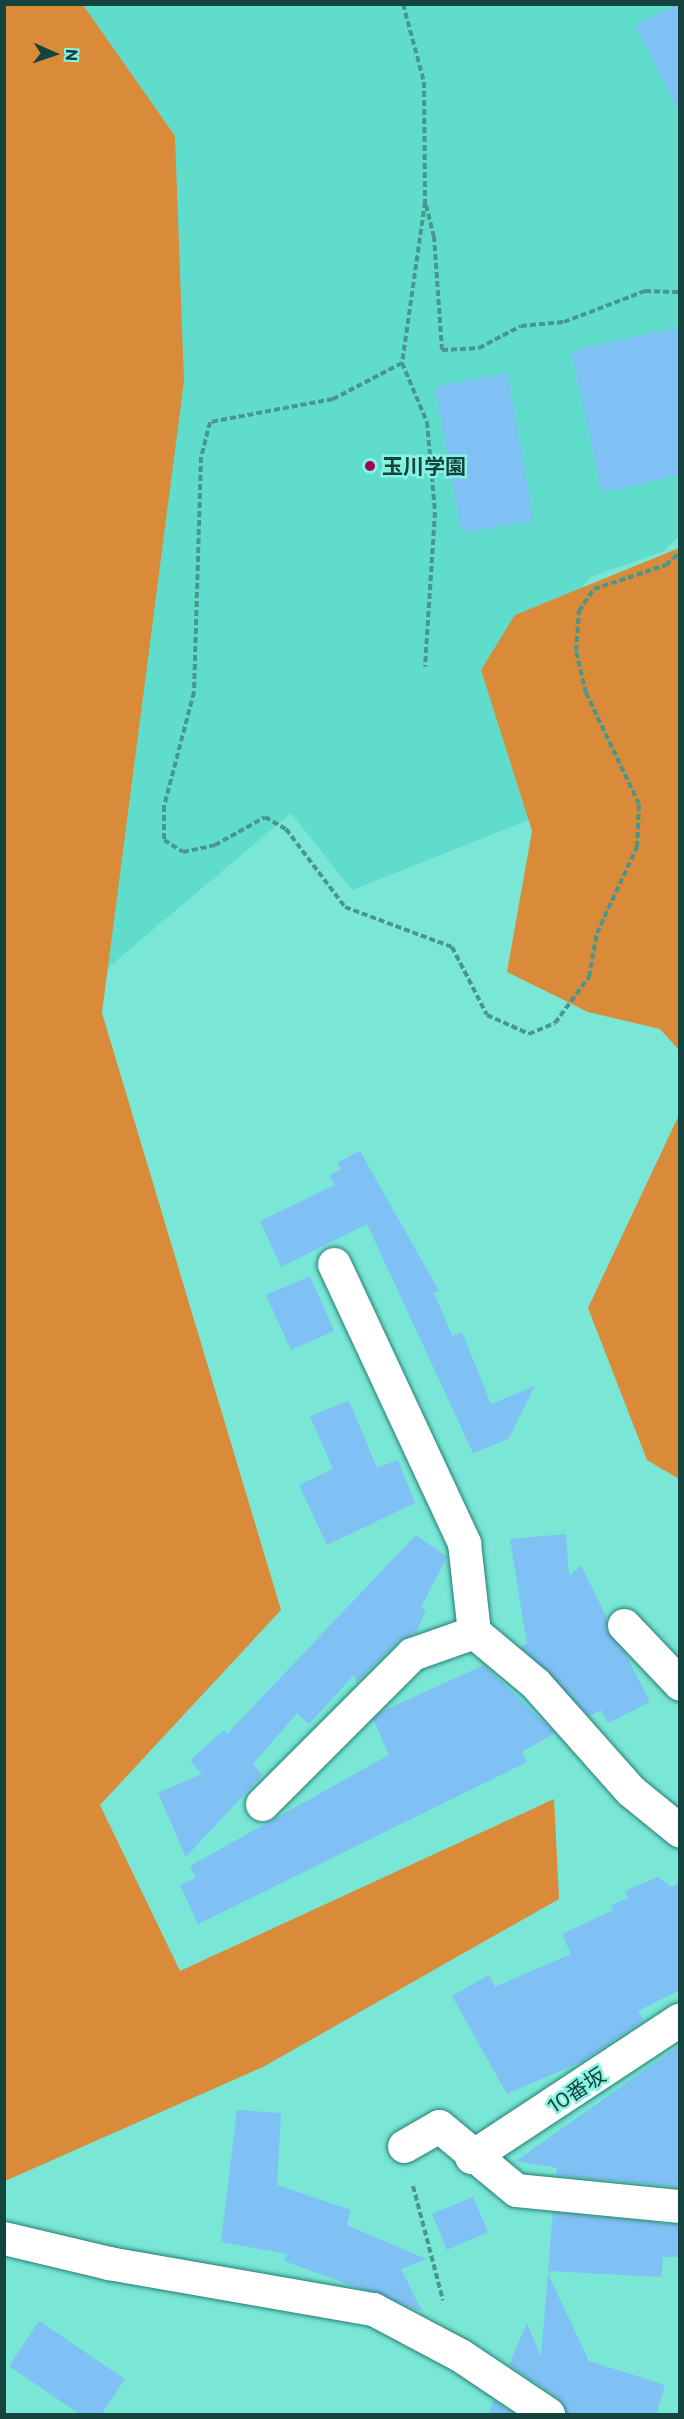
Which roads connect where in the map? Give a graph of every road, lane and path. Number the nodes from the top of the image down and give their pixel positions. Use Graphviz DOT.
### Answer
graph roads {
  1 [pos="403,4"];
  2 [pos="425,202"];
  3 [pos="680,292"];
  4 [pos="402,363"];
  5 [pos="680,552"];
  6 [pos="425,667"];
  7 [pos="334,1264"];
  8 [pos="624,1625"];
  9 [pos="474,1632"];
  10 [pos="680,1684"];
  11 [pos="262,1804"];
  12 [pos="680,1831"];
  13 [pos="680,2019"];
  14 [pos="404,2146"];
  15 [pos="471,2157"];
  16 [pos="680,2206"];
  17 [pos="4,2238"];
  18 [pos="445,2305"];
  19 [pos="548,2415"];
  1 -- 2 [label="path"];
  2 -- 3 [label="path"];
  2 -- 4 [label="path"];
  4 -- 5 [label="path"];
  4 -- 6 [label="path"];
  7 -- 9 [label="street"];
  8 -- 10 [label="street"];
  9 -- 11 [label="street"];
  9 -- 12 [label="street"];
  13 -- 15 [label="street, 10番坂"];
  14 -- 15 [label="street"];
  14 -- 18 [label="path"];
  15 -- 16 [label="street"];
  17 -- 19 [label="street"];
}
